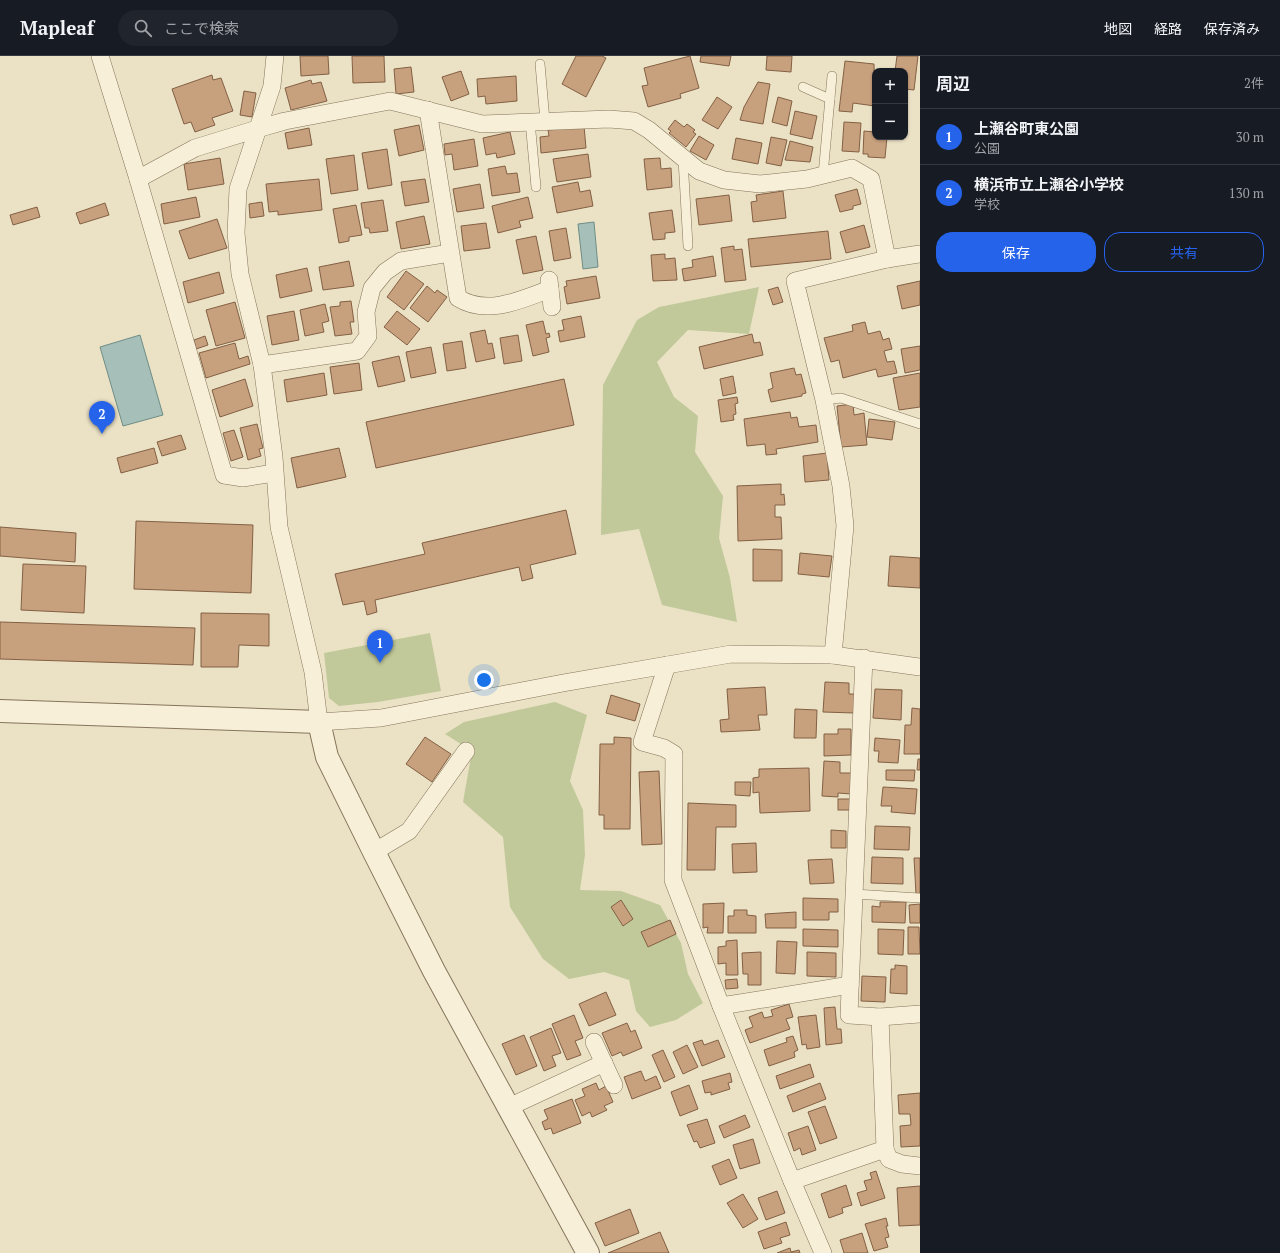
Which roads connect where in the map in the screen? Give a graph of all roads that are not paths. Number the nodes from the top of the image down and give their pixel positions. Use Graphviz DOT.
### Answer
graph roads {
  1 [pos="100,56"];
  2 [pos="275,56"];
  3 [pos="540,64"];
  4 [pos="832,76"];
  5 [pos="803,88"];
  6 [pos="830,99"];
  7 [pos="428,110"];
  8 [pos="537,121"];
  9 [pos="257,129"];
  10 [pos="683,159"];
  11 [pos="823,175"];
  12 [pos="138,179"];
  13 [pos="536,187"];
  14 [pos="688,246"];
  15 [pos="450,252"];
  16 [pos="920,254"];
  17 [pos="887,259"];
  18 [pos="552,307"];
  19 [pos="262,366"];
  20 [pos="824,400"];
  21 [pos="920,424"];
  22 [pos="274,473"];
  23 [pos="833,655"];
  24 [pos="864,658"];
  25 [pos="667,666"];
  26 [pos="920,667"];
  27 [pos="0,711"];
  28 [pos="319,722"];
  29 [pos="466,751"];
  30 [pos="374,852"];
  31 [pos="854,894"];
  32 [pos="920,898"];
  33 [pos="850,984"];
  34 [pos="721,1006"];
  35 [pos="920,1014"];
  36 [pos="880,1017"];
  37 [pos="594,1042"];
  38 [pos="604,1063"];
  39 [pos="614,1085"];
  40 [pos="509,1107"];
  41 [pos="885,1149"];
  42 [pos="920,1166"];
  43 [pos="792,1181"];
  44 [pos="588,1253"];
  45 [pos="823,1253"];
  1 -- 12 [label="street"];
  2 -- 9 [label="street"];
  3 -- 8 [label="lane"];
  4 -- 6 [label="lane"];
  5 -- 6 [label="lane"];
  6 -- 11 [label="lane"];
  7 -- 8 [label="street"];
  7 -- 9 [label="street"];
  7 -- 15 [label="street"];
  8 -- 10 [label="street"];
  8 -- 13 [label="lane"];
  9 -- 12 [label="street"];
  9 -- 19 [label="street"];
  10 -- 11 [label="street"];
  10 -- 14 [label="lane"];
  11 -- 17 [label="street"];
  12 -- 22 [label="street"];
  15 -- 18 [label="street"];
  15 -- 19 [label="street"];
  16 -- 17 [label="street"];
  17 -- 20 [label="street"];
  19 -- 22 [label="street"];
  20 -- 21 [label="lane"];
  20 -- 23 [label="street"];
  22 -- 28 [label="street"];
  23 -- 24 [label="street"];
  23 -- 25 [label="street"];
  24 -- 26 [label="street"];
  24 -- 31 [label="street"];
  25 -- 28 [label="street"];
  25 -- 34 [label="street"];
  27 -- 28 [label="street"];
  28 -- 30 [label="street"];
  29 -- 30 [label="street"];
  30 -- 40 [label="street"];
  31 -- 32 [label="lane"];
  31 -- 33 [label="street"];
  33 -- 34 [label="street"];
  33 -- 36 [label="street"];
  34 -- 43 [label="street"];
  35 -- 36 [label="street"];
  36 -- 41 [label="street"];
  37 -- 38 [label="street"];
  38 -- 39 [label="street"];
  38 -- 40 [label="street"];
  40 -- 44 [label="street"];
  41 -- 42 [label="street"];
  41 -- 43 [label="street"];
  43 -- 45 [label="street"];
}
